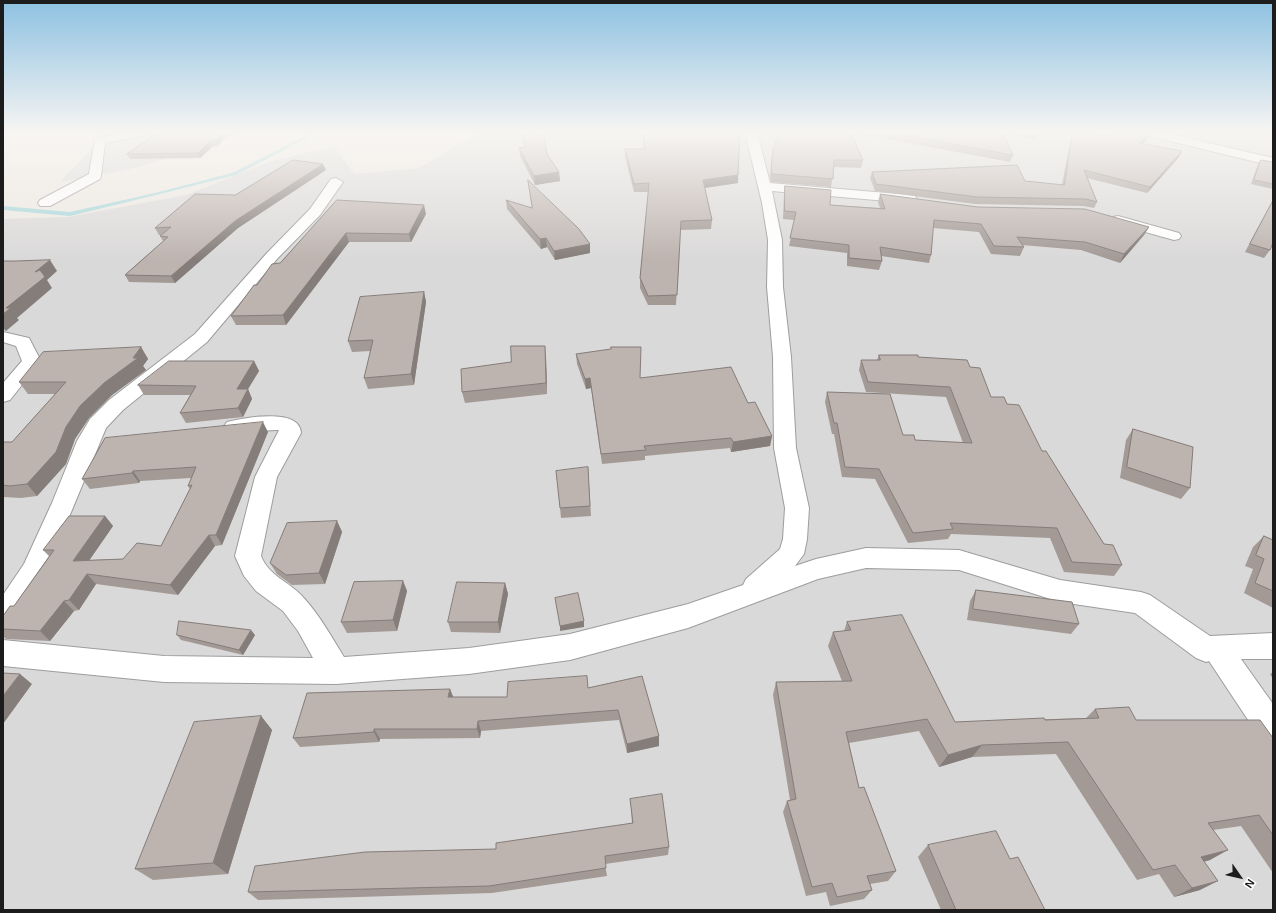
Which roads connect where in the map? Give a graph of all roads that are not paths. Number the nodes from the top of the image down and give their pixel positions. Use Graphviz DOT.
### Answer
graph roads {
  1 [pos="95,175"];
  2 [pos="761,175"];
  3 [pos="336,182"];
  4 [pos="764,186"];
  5 [pos="922,201"];
  6 [pos="45,203"];
  7 [pos="1107,216"];
  8 [pos="1174,236"];
  9 [pos="3,337"];
  10 [pos="3,396"];
  11 [pos="213,429"];
  12 [pos="111,438"];
  13 [pos="88,441"];
  14 [pos="747,595"];
  15 [pos="3,617"];
  16 [pos="1273,646"];
  17 [pos="1216,647"];
  18 [pos="3,653"];
  19 [pos="336,671"];
  20 [pos="1273,730"];
  1 -- 6 [label="street"];
  2 -- 4 [label="street"];
  3 -- 13 [label="street"];
  4 -- 5 [label="street"];
  4 -- 14 [label="street"];
  7 -- 8 [label="street"];
  9 -- 10 [label="street"];
  11 -- 19 [label="street"];
  12 -- 13 [label="street"];
  13 -- 15 [label="street"];
  14 -- 17 [label="street"];
  14 -- 19 [label="street"];
  16 -- 17 [label="street"];
  17 -- 20 [label="street"];
  18 -- 19 [label="street"];
}
